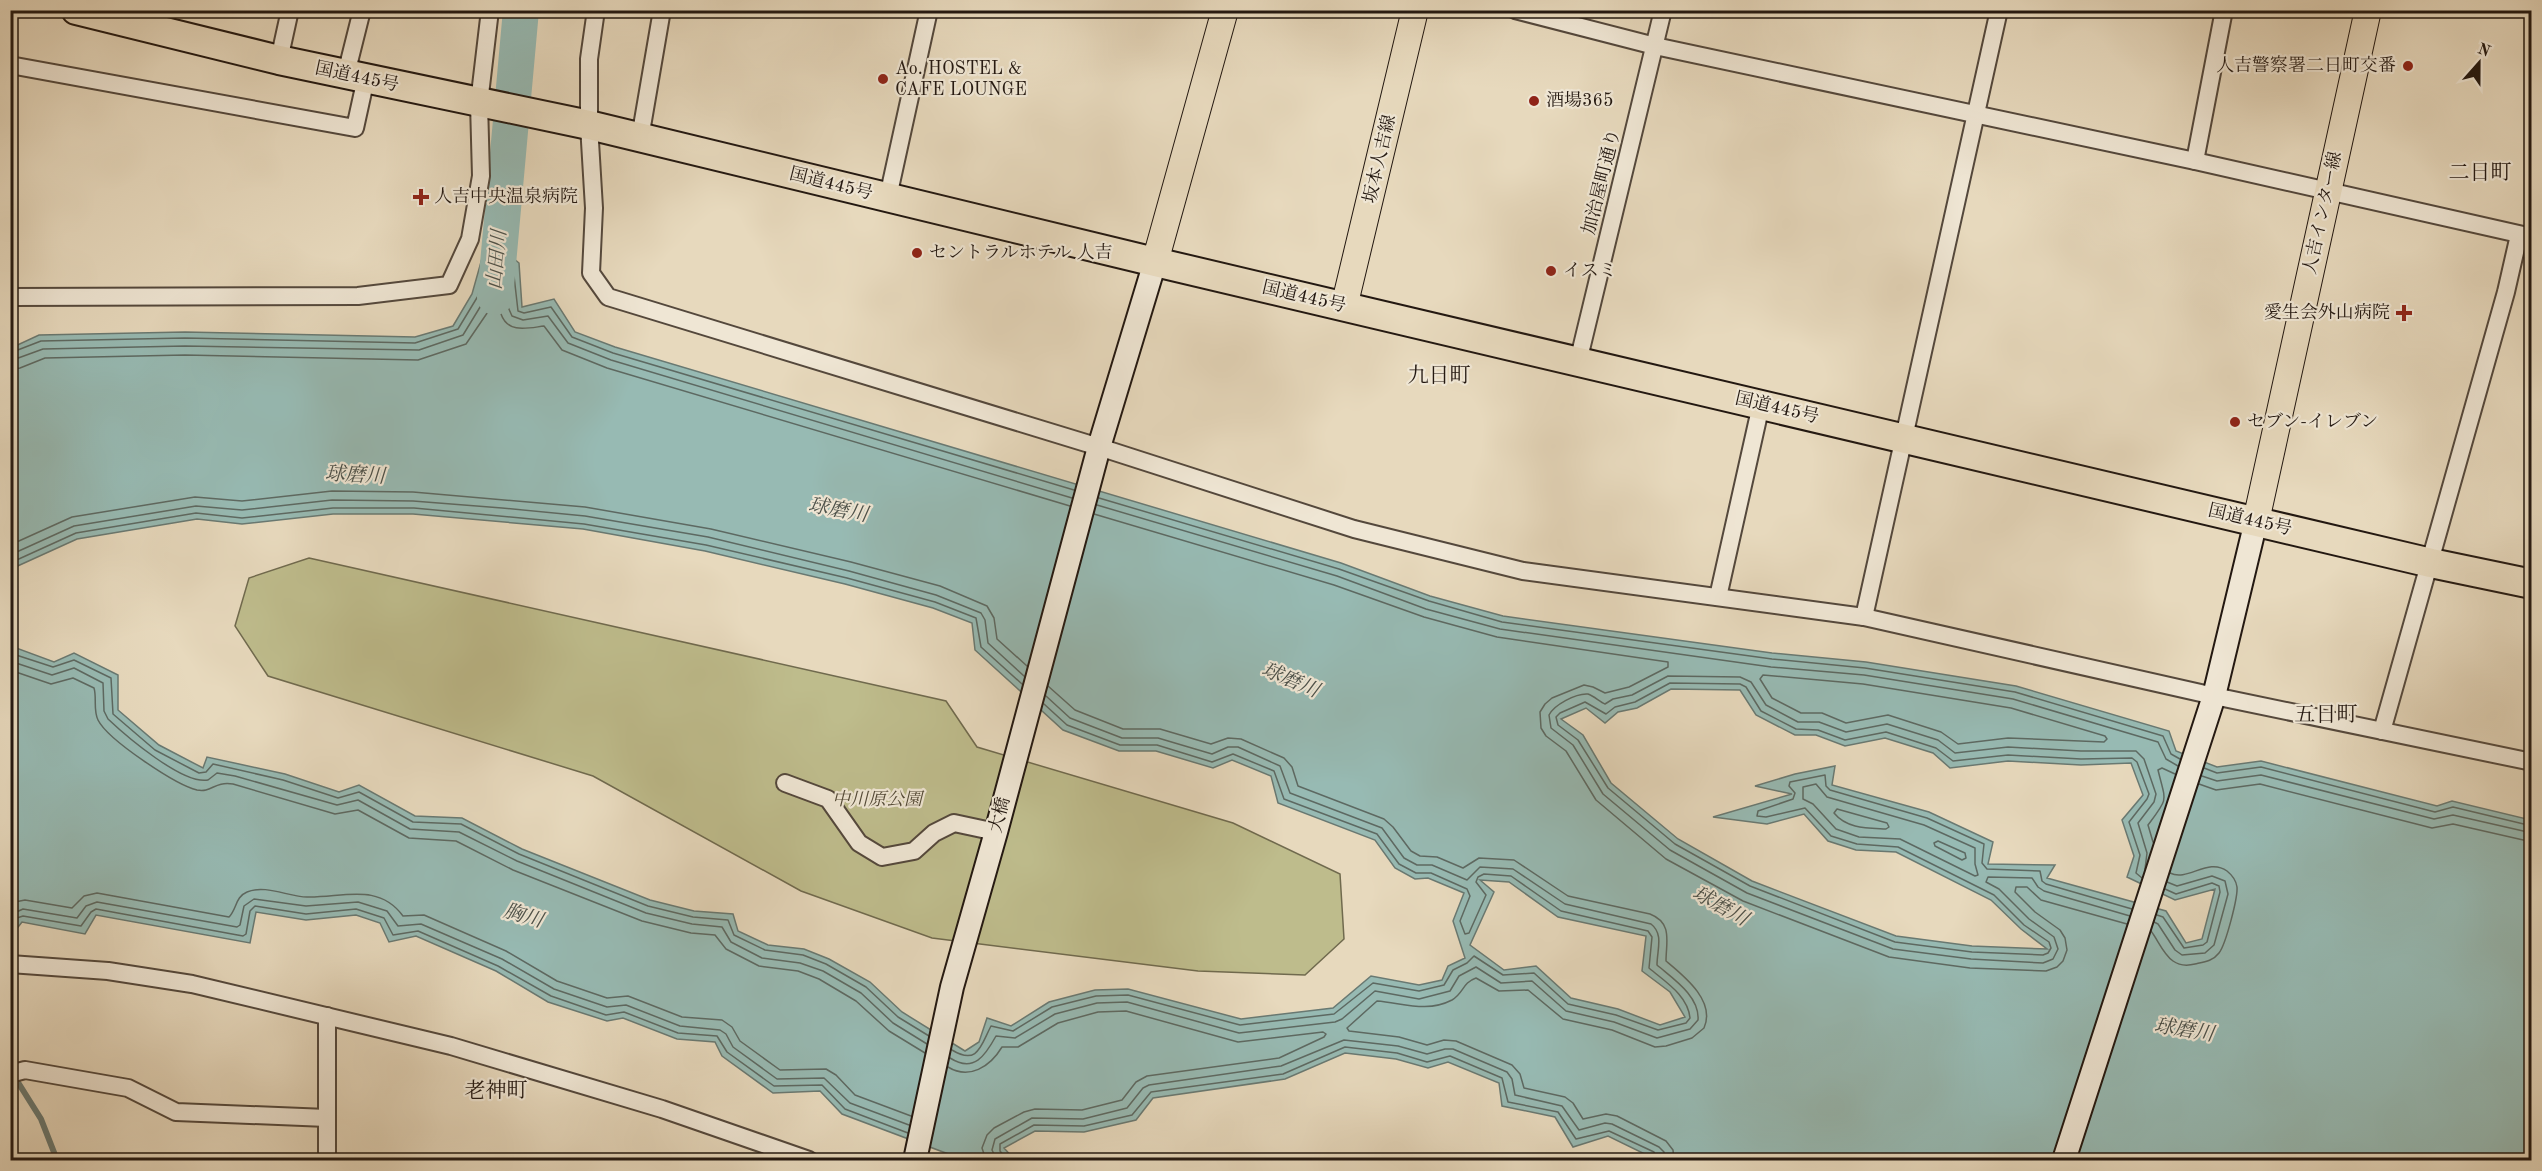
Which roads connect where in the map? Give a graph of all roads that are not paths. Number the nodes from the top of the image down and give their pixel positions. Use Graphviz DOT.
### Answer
graph roads {
  1 [pos="76,10"];
  2 [pos="290,10"];
  3 [pos="362,10"];
  4 [pos="490,10"];
  5 [pos="596,10"];
  6 [pos="662,10"];
  7 [pos="929,10"];
  8 [pos="1225,10"];
  9 [pos="1415,10"];
  10 [pos="1515,10"];
  11 [pos="1663,10"];
  12 [pos="1999,10"];
  13 [pos="2224,10"];
  14 [pos="2368,10"];
  15 [pos="1655,46"];
  16 [pos="279,60"];
  17 [pos="10,66"];
  18 [pos="356,76"];
  19 [pos="482,103"];
  20 [pos="1976,114"];
  21 [pos="585,124"];
  22 [pos="640,138"];
  23 [pos="2195,161"];
  24 [pos="2328,191"];
  25 [pos="888,197"];
  26 [pos="2525,236"];
  27 [pos="1155,262"];
  28 [pos="10,297"];
  29 [pos="1344,307"];
  30 [pos="1578,362"];
  31 [pos="1761,405"];
  32 [pos="1904,438"];
  33 [pos="1099,447"];
  34 [pos="2256,521"];
  35 [pos="2431,563"];
  36 [pos="2532,584"];
  37 [pos="1718,597"];
  38 [pos="1864,617"];
  39 [pos="2211,705"];
  40 [pos="2382,731"];
  41 [pos="2532,762"];
  42 [pos="785,783"];
  43 [pos="996,832"];
  44 [pos="10,964"];
  45 [pos="327,1016"];
  46 [pos="18,1072"];
  47 [pos="327,1118"];
  48 [pos="327,1161"];
  49 [pos="809,1161"];
  50 [pos="915,1161"];
  51 [pos="2064,1161"];
  1 -- 16 [label="highway, 国道445号"];
  2 -- 16 [label="street"];
  3 -- 18 [label="street"];
  4 -- 19 [label="street"];
  5 -- 21 [label="street"];
  6 -- 22 [label="street"];
  7 -- 25 [label="street"];
  8 -- 27 [label="main road"];
  9 -- 29 [label="main road, 坂本人吉線"];
  10 -- 15 [label="street"];
  11 -- 15 [label="street, 加治屋町通り"];
  12 -- 20 [label="street"];
  13 -- 23 [label="street"];
  14 -- 24 [label="main road, 人吉インター線"];
  15 -- 20 [label="street"];
  15 -- 30 [label="street, 加治屋町通り"];
  16 -- 18 [label="highway, 国道445号"];
  17 -- 18 [label="street"];
  18 -- 19 [label="highway, 国道445号"];
  19 -- 21 [label="highway, 国道445号"];
  19 -- 28 [label="street"];
  20 -- 23 [label="street"];
  20 -- 32 [label="street"];
  21 -- 22 [label="highway, 国道445号"];
  21 -- 33 [label="street"];
  22 -- 25 [label="highway, 国道445号"];
  23 -- 24 [label="street"];
  24 -- 26 [label="street"];
  24 -- 34 [label="main road, 人吉インター線"];
  25 -- 27 [label="highway, 国道445号"];
  26 -- 35 [label="street"];
  27 -- 29 [label="highway, 国道445号"];
  27 -- 33 [label="street, 大橋"];
  29 -- 30 [label="highway, 国道445号"];
  30 -- 31 [label="highway, 国道445号"];
  31 -- 32 [label="highway, 国道445号"];
  31 -- 37 [label="street"];
  32 -- 34 [label="highway, 国道445号"];
  32 -- 38 [label="street"];
  33 -- 37 [label="street"];
  33 -- 43 [label="street, 大橋"];
  34 -- 35 [label="highway, 国道445号"];
  34 -- 39 [label="street"];
  35 -- 36 [label="highway, 国道445号"];
  35 -- 40 [label="street"];
  37 -- 38 [label="street"];
  38 -- 39 [label="street"];
  39 -- 40 [label="street"];
  39 -- 51 [label="street"];
  40 -- 41 [label="street"];
  42 -- 43 [label="street"];
  43 -- 50 [label="street, 大橋"];
  44 -- 45 [label="street"];
  45 -- 47 [label="street"];
  45 -- 49 [label="street"];
  46 -- 47 [label="street"];
  47 -- 48 [label="street"];
}
